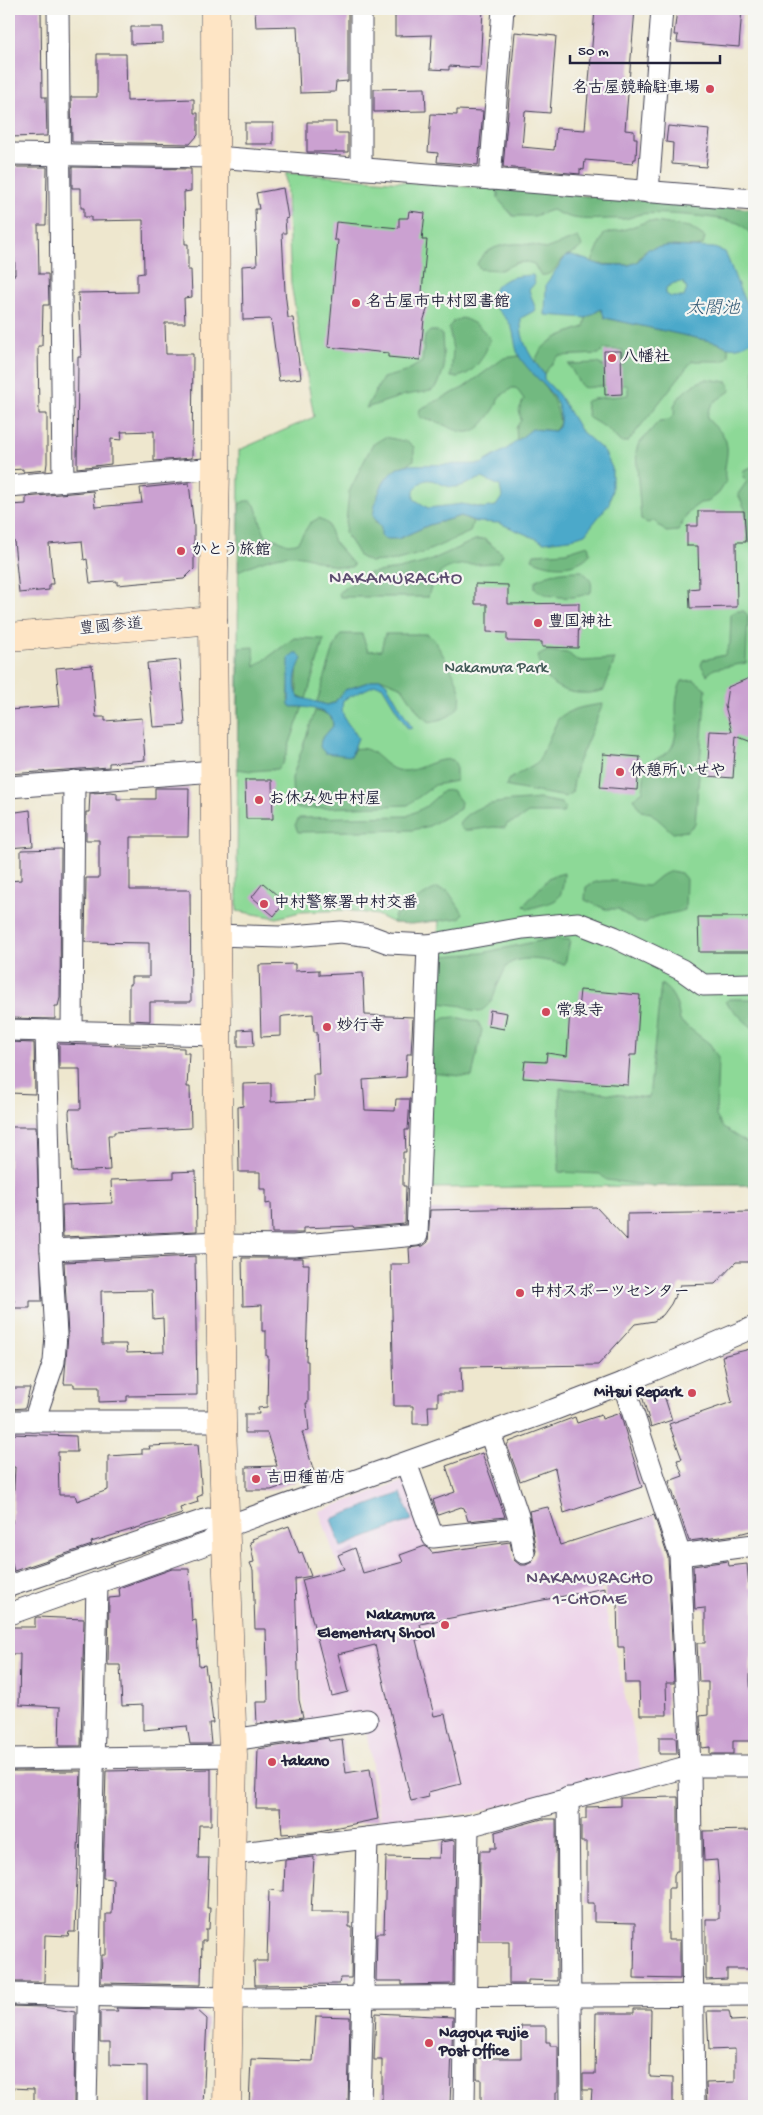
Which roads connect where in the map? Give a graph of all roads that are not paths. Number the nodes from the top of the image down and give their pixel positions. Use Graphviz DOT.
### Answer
graph roads {
  1 [pos="58,9"];
  2 [pos="215,9"];
  3 [pos="361,9"];
  4 [pos="504,9"];
  5 [pos="662,9"];
  6 [pos="9,154"];
  7 [pos="60,154"];
  8 [pos="216,157"];
  9 [pos="361,169"];
  10 [pos="490,180"];
  11 [pos="648,192"];
  12 [pos="754,200"];
  13 [pos="216,468"];
  14 [pos="63,481"];
  15 [pos="9,486"];
  16 [pos="212,620"];
  17 [pos="9,637"];
  18 [pos="214,771"];
  19 [pos="74,781"];
  20 [pos="9,787"];
  21 [pos="216,935"];
  22 [pos="428,945"];
  23 [pos="754,984"];
  24 [pos="9,1030"];
  25 [pos="46,1031"];
  26 [pos="72,1032"];
  27 [pos="217,1035"];
  28 [pos="219,1244"];
  29 [pos="51,1250"];
  30 [pos="754,1328"];
  31 [pos="623,1383"];
  32 [pos="34,1421"];
  33 [pos="222,1421"];
  34 [pos="9,1422"];
  35 [pos="490,1432"];
  36 [pos="406,1463"];
  37 [pos="225,1527"];
  38 [pos="520,1528"];
  39 [pos="754,1546"];
  40 [pos="524,1553"];
  41 [pos="680,1554"];
  42 [pos="97,1583"];
  43 [pos="9,1586"];
  44 [pos="9,1614"];
  45 [pos="367,1720"];
  46 [pos="233,1748"];
  47 [pos="93,1758"];
  48 [pos="9,1759"];
  49 [pos="690,1766"];
  50 [pos="754,1766"];
  51 [pos="568,1798"];
  52 [pos="468,1826"];
  53 [pos="366,1838"];
  54 [pos="232,1854"];
  55 [pos="9,1994"];
  56 [pos="693,1995"];
  57 [pos="754,1995"];
  58 [pos="87,1997"];
  59 [pos="570,1997"];
  60 [pos="230,1998"];
  61 [pos="363,1998"];
  62 [pos="465,1998"];
  63 [pos="86,2106"];
  64 [pos="227,2106"];
  65 [pos="360,2106"];
  66 [pos="464,2106"];
  67 [pos="571,2106"];
  68 [pos="694,2106"];
  1 -- 7 [label="street"];
  2 -- 8 [label="street"];
  3 -- 9 [label="street"];
  4 -- 10 [label="street"];
  5 -- 11 [label="street"];
  6 -- 7 [label="street"];
  7 -- 8 [label="street"];
  7 -- 14 [label="street"];
  8 -- 9 [label="street"];
  8 -- 13 [label="street"];
  9 -- 10 [label="street"];
  10 -- 11 [label="street"];
  11 -- 12 [label="street"];
  13 -- 14 [label="street"];
  13 -- 16 [label="street"];
  14 -- 15 [label="street"];
  16 -- 17 [label="street, 豊國参道"];
  16 -- 18 [label="street"];
  18 -- 19 [label="street"];
  18 -- 21 [label="street"];
  19 -- 20 [label="street"];
  19 -- 26 [label="street"];
  21 -- 22 [label="street"];
  21 -- 27 [label="street"];
  22 -- 23 [label="street"];
  22 -- 28 [label="street"];
  24 -- 25 [label="street"];
  25 -- 26 [label="street"];
  25 -- 29 [label="street"];
  26 -- 27 [label="street"];
  27 -- 28 [label="street"];
  28 -- 29 [label="street"];
  28 -- 33 [label="street"];
  29 -- 32 [label="street"];
  30 -- 31 [label="street"];
  31 -- 35 [label="street"];
  31 -- 41 [label="street"];
  32 -- 33 [label="street"];
  32 -- 34 [label="street"];
  33 -- 37 [label="street"];
  35 -- 36 [label="street"];
  35 -- 38 [label="street"];
  36 -- 37 [label="street"];
  36 -- 38 [label="street"];
  37 -- 42 [label="street"];
  37 -- 43 [label="street"];
  37 -- 46 [label="street"];
  38 -- 40 [label="street"];
  39 -- 41 [label="street"];
  41 -- 49 [label="street"];
  42 -- 44 [label="street"];
  42 -- 47 [label="street"];
  45 -- 46 [label="street"];
  46 -- 47 [label="street"];
  46 -- 54 [label="street"];
  47 -- 48 [label="street"];
  47 -- 58 [label="street"];
  49 -- 50 [label="street"];
  49 -- 51 [label="street"];
  49 -- 56 [label="street"];
  51 -- 52 [label="street"];
  51 -- 59 [label="street"];
  52 -- 53 [label="street"];
  52 -- 62 [label="street"];
  53 -- 54 [label="street"];
  53 -- 61 [label="street"];
  54 -- 60 [label="street"];
  55 -- 58 [label="street"];
  56 -- 57 [label="street"];
  56 -- 59 [label="street"];
  56 -- 68 [label="street"];
  58 -- 60 [label="street"];
  58 -- 63 [label="street"];
  59 -- 62 [label="street"];
  59 -- 67 [label="street"];
  60 -- 61 [label="street"];
  60 -- 64 [label="street"];
  61 -- 62 [label="street"];
  61 -- 65 [label="street"];
  62 -- 66 [label="street"];
}
